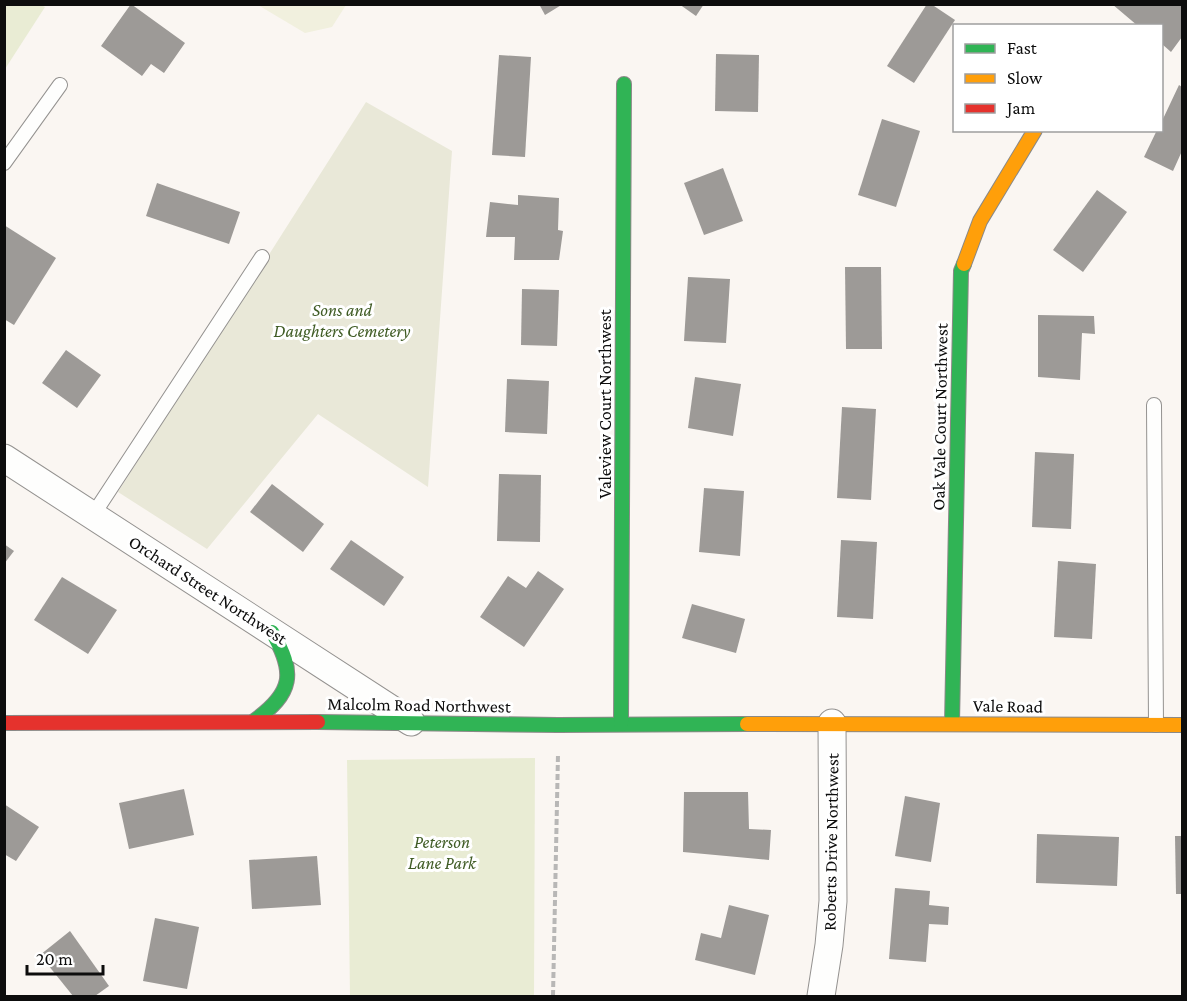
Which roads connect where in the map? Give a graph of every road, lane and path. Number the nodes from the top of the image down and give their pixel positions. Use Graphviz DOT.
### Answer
graph roads {
  1 [pos="624,84"];
  2 [pos="60,85"];
  3 [pos="1034,132"];
  4 [pos="4,163"];
  5 [pos="262,257"];
  6 [pos="1154,405"];
  7 [pos="4,458"];
  8 [pos="93,515"];
  9 [pos="272,632"];
  10 [pos="254,722"];
  11 [pos="411,722"];
  12 [pos="4,723"];
  13 [pos="832,723"];
  14 [pos="952,723"];
  15 [pos="621,724"];
  16 [pos="558,725"];
  17 [pos="1156,725"];
  18 [pos="1182,725"];
  19 [pos="553,996"];
  20 [pos="821,996"];
  1 -- 15 [label="main road, Valeview Court Northwest"];
  2 -- 4 [label="lane"];
  3 -- 14 [label="main road, Oak Vale Court Northwest"];
  5 -- 8 [label="lane"];
  6 -- 17 [label="lane"];
  7 -- 8 [label="street, Orchard Street Northwest"];
  8 -- 9 [label="street, Orchard Street Northwest"];
  9 -- 10 [label="main road"];
  9 -- 11 [label="street, Orchard Street Northwest"];
  10 -- 11 [label="main road, Malcolm Road Northwest"];
  10 -- 12 [label="main road, Malcolm Road Northwest"];
  11 -- 16 [label="main road, Malcolm Road Northwest"];
  13 -- 14 [label="main road, Vale Road"];
  13 -- 15 [label="main road, Malcolm Road Northwest"];
  13 -- 20 [label="street, Roberts Drive Northwest"];
  14 -- 17 [label="main road, Vale Road"];
  15 -- 16 [label="main road, Malcolm Road Northwest"];
  16 -- 19 [label="path"];
  17 -- 18 [label="main road, Vale Road"];
}
